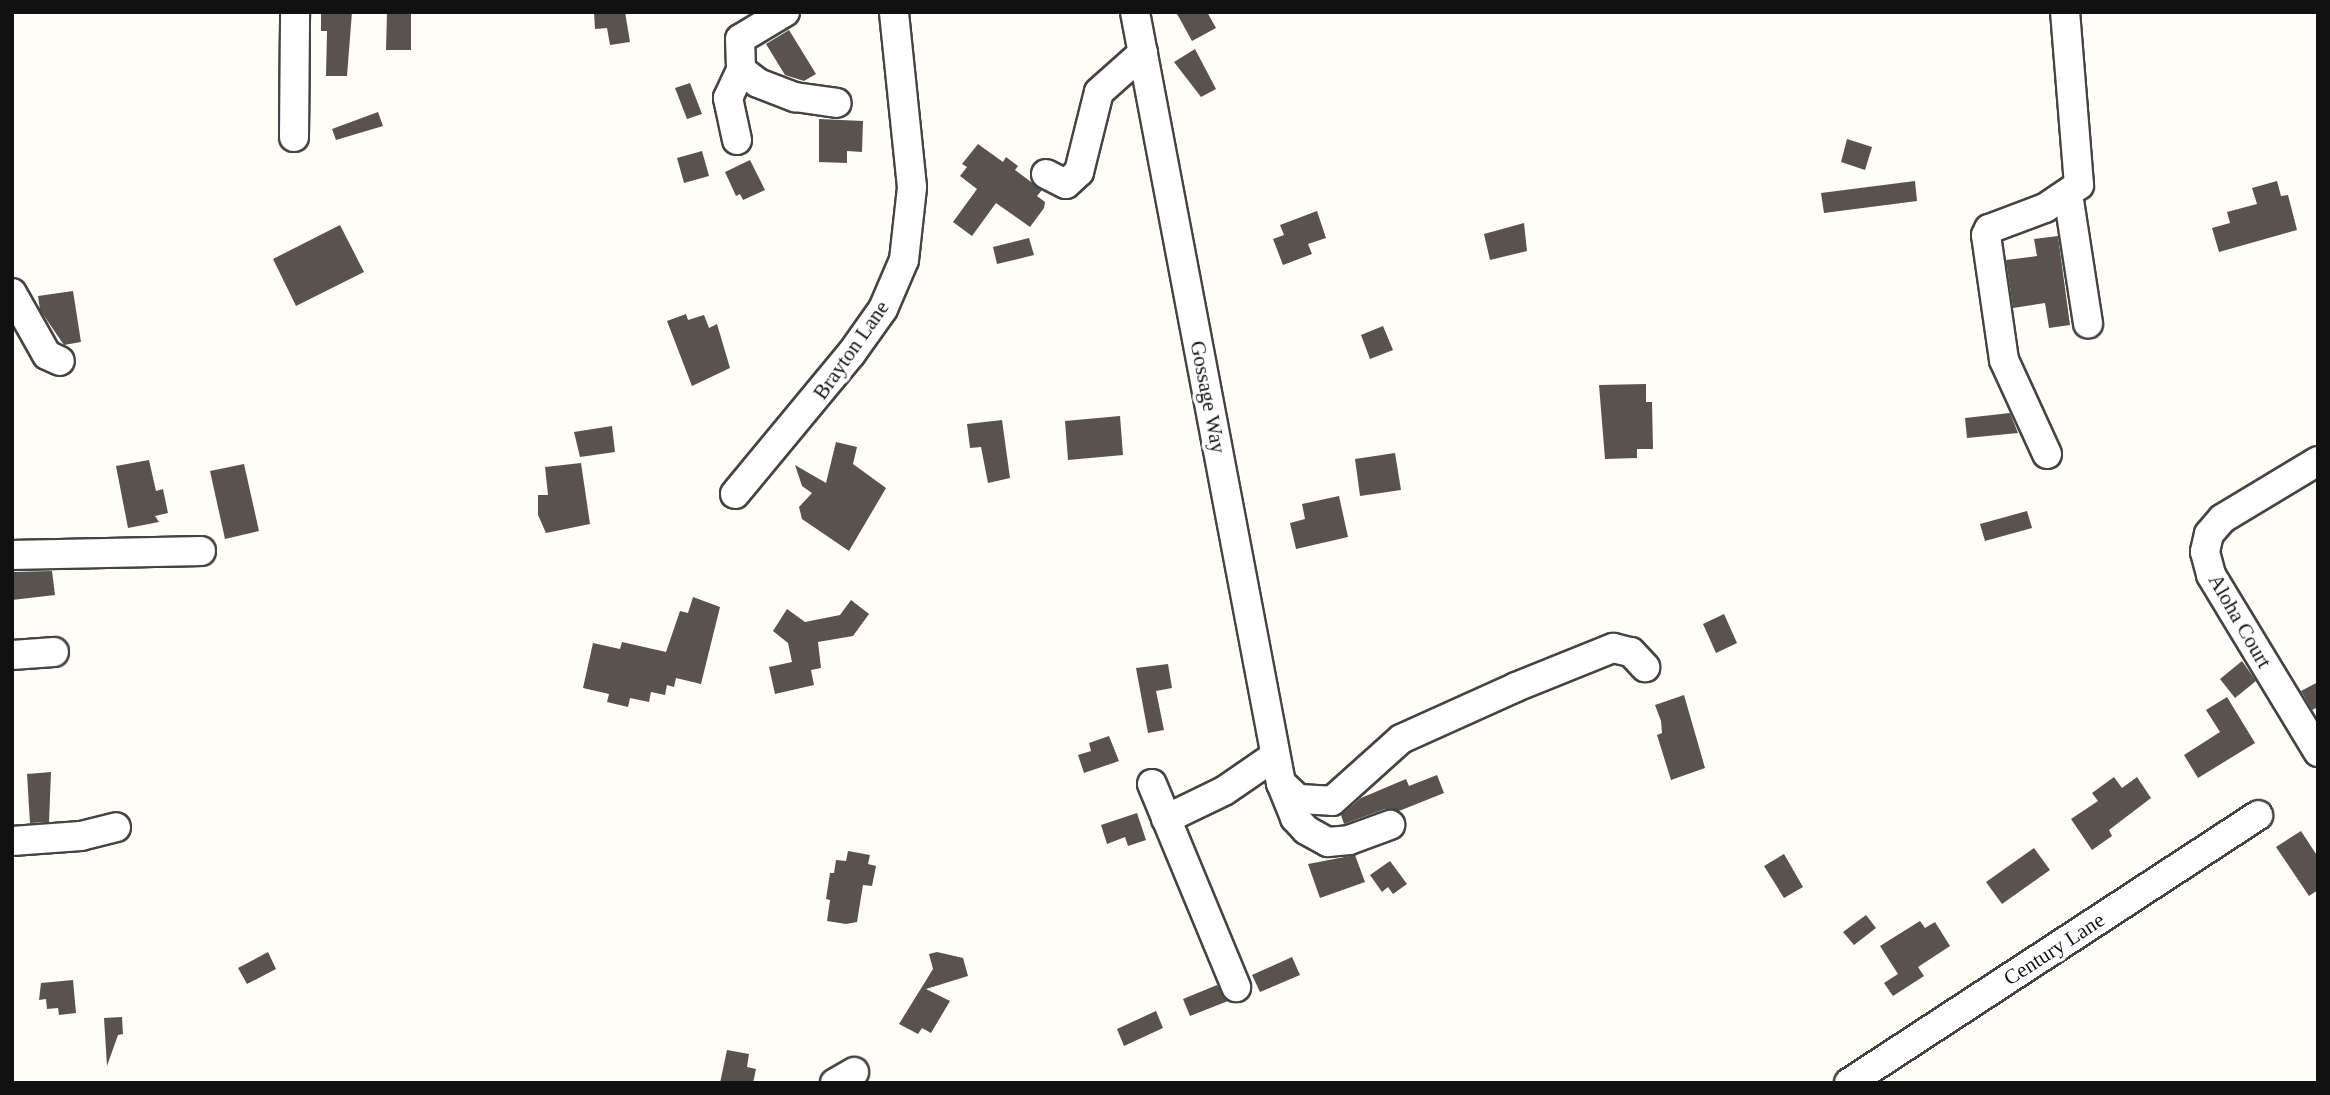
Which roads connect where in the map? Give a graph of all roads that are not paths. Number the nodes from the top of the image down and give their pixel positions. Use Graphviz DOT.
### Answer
graph roads {
  1 [pos="295,12"];
  2 [pos="785,12"];
  3 [pos="894,12"];
  4 [pos="1135,12"];
  5 [pos="2065,12"];
  6 [pos="1143,53"];
  7 [pos="741,70"];
  8 [pos="837,103"];
  9 [pos="294,137"];
  10 [pos="737,140"];
  11 [pos="1046,174"];
  12 [pos="2068,194"];
  13 [pos="12,293"];
  14 [pos="2088,323"];
  15 [pos="60,361"];
  16 [pos="2047,454"];
  17 [pos="2318,461"];
  18 [pos="734,494"];
  19 [pos="201,551"];
  20 [pos="12,555"];
  21 [pos="54,652"];
  22 [pos="12,655"];
  23 [pos="1644,667"];
  24 [pos="2315,748"];
  25 [pos="1278,769"];
  26 [pos="1152,784"];
  27 [pos="2258,815"];
  28 [pos="1166,819"];
  29 [pos="1390,825"];
  30 [pos="116,827"];
  31 [pos="12,841"];
  32 [pos="1236,987"];
  33 [pos="1849,1083"];
  1 -- 9 [label="street"];
  2 -- 7 [label="street"];
  3 -- 18 [label="street, Brayton Lane"];
  4 -- 6 [label="street, Gossage Way"];
  5 -- 12 [label="street"];
  6 -- 11 [label="street"];
  6 -- 25 [label="street, Gossage Way"];
  7 -- 8 [label="street"];
  7 -- 10 [label="street"];
  12 -- 14 [label="street"];
  12 -- 16 [label="street"];
  13 -- 15 [label="street"];
  17 -- 24 [label="street, Aloha Court"];
  19 -- 20 [label="street"];
  21 -- 22 [label="street"];
  23 -- 25 [label="street"];
  25 -- 28 [label="street"];
  25 -- 29 [label="street, Gossage Way"];
  26 -- 28 [label="street"];
  27 -- 33 [label="street, Century Lane"];
  28 -- 32 [label="street"];
  30 -- 31 [label="street"];
}
